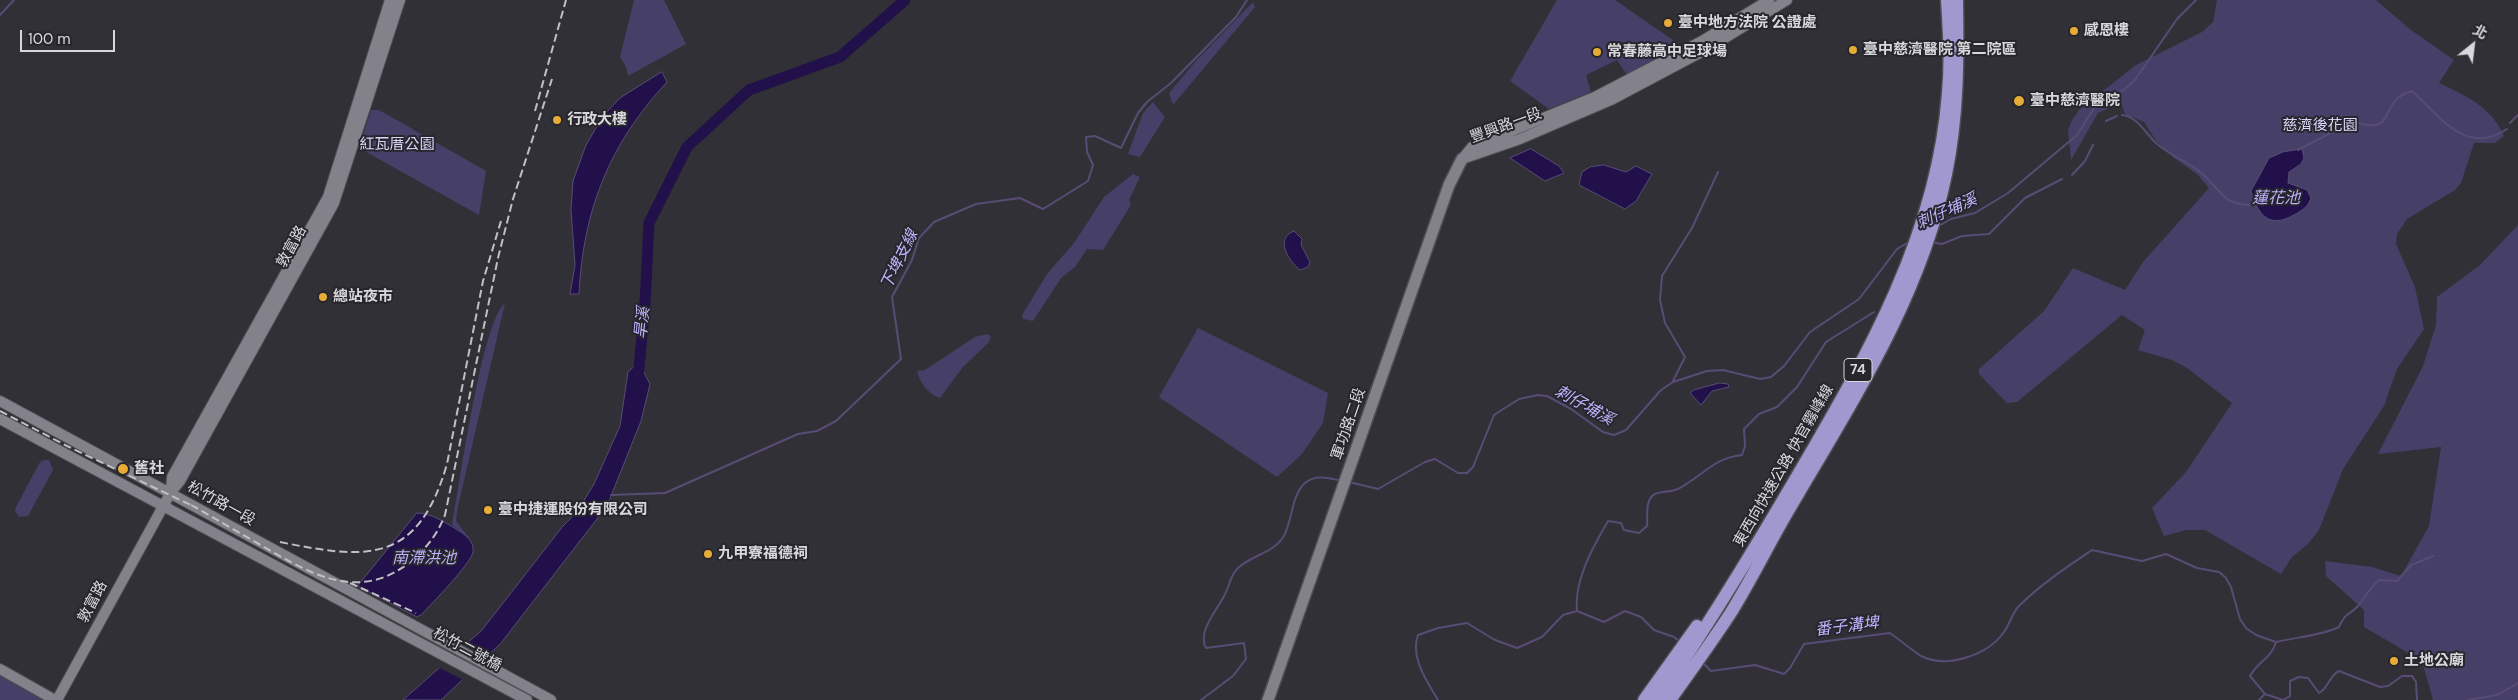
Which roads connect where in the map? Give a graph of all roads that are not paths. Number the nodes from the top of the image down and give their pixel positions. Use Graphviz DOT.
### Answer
graph roads {
  1 [pos="390,0"];
  2 [pos="400,0"];
  3 [pos="1770,0"];
  4 [pos="1787,0"];
  5 [pos="1946,0"];
  6 [pos="1957,0"];
  7 [pos="1462,159"];
  8 [pos="0,401"];
  9 [pos="0,419"];
  10 [pos="171,492"];
  11 [pos="163,507"];
  12 [pos="1740,574"];
  13 [pos="1730,613"];
  14 [pos="427,634"];
  15 [pos="418,641"];
  16 [pos="0,670"];
  17 [pos="504,681"];
  18 [pos="56,700"];
  19 [pos="527,700"];
  20 [pos="551,700"];
  21 [pos="1268,700"];
  22 [pos="1644,700"];
  23 [pos="1657,700"];
  24 [pos="1670,700"];
  25 [pos="1679,700"];
  1 -- 10 [label="street, 敦富路"];
  2 -- 10 [label="street, 敦富路"];
  3 -- 7 [label="street, 豐興路一段"];
  4 -- 7 [label="street, 豐興路一段"];
  5 -- 12 [label="highway, 東西向快速公路 快官霧峰線 / 74"];
  6 -- 13 [label="highway, 東西向快速公路 快官霧峰線 / 74"];
  7 -- 21 [label="main road, 軍功路二段"];
  8 -- 10 [label="street, 松竹路一段"];
  9 -- 11 [label="street, 松竹路一段"];
  10 -- 11 [label="street, 敦富路"];
  10 -- 14 [label="street, 松竹路一段"];
  11 -- 15 [label="street, 松竹路一段"];
  11 -- 18 [label="street, 敦富路"];
  12 -- 22 [label="highway, 74"];
  12 -- 23 [label="highway, 東西向快速公路 快官霧峰線 / 74"];
  13 -- 24 [label="highway, 東西向快速公路 快官霧峰線 / 74"];
  13 -- 25 [label="highway, 74"];
  14 -- 17 [label="street, 松竹二號橋"];
  15 -- 17 [label="street, 松竹二號橋"];
  16 -- 18 [label="street"];
  17 -- 19 [label="street"];
  17 -- 20 [label="street"];
}
